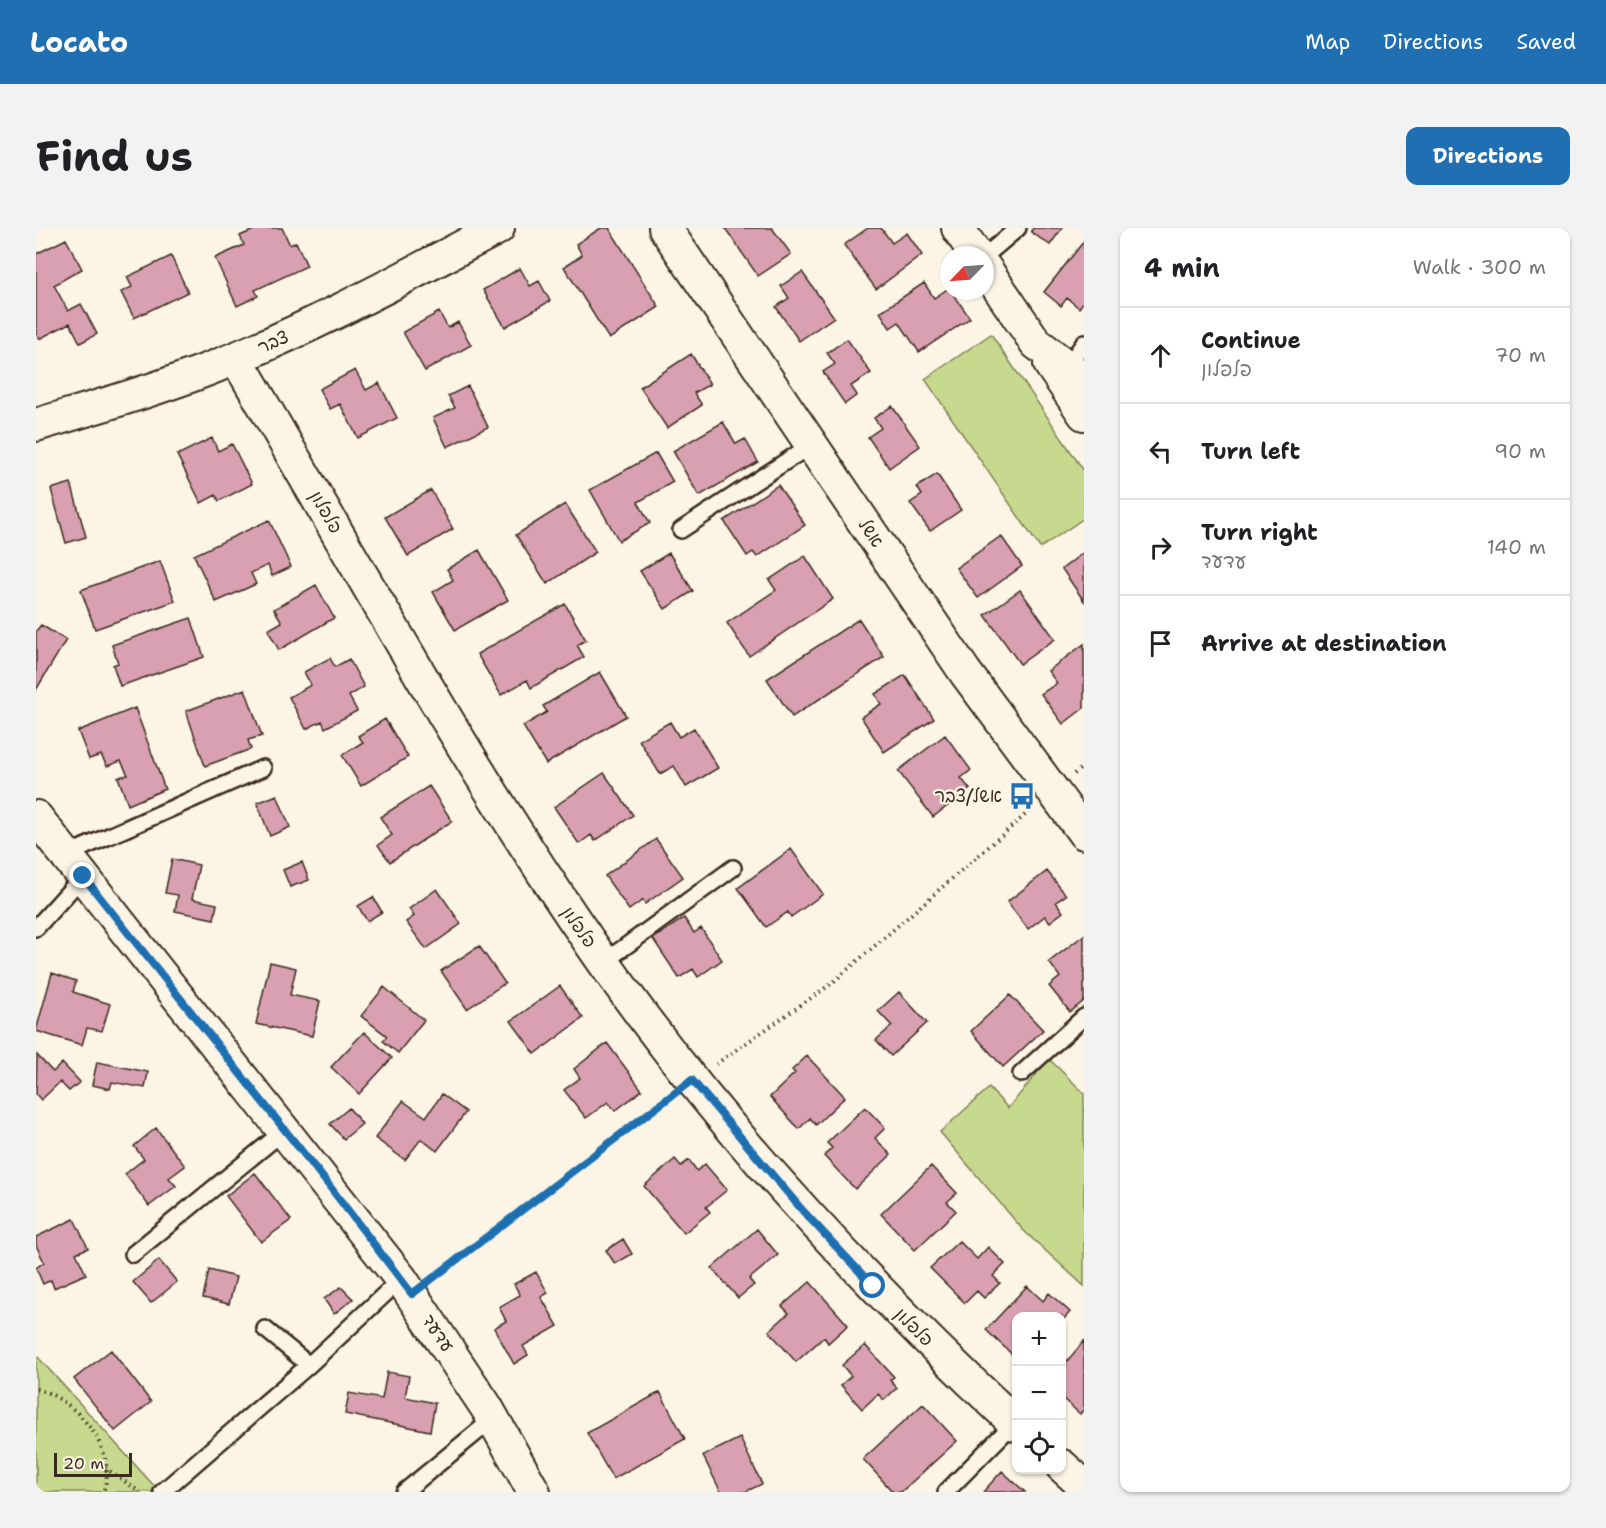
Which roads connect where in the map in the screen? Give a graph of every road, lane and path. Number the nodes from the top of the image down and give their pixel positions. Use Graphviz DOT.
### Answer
graph roads {
  1 [pos="498,228"];
  2 [pos="664,228"];
  3 [pos="958,228"];
  4 [pos="1018,228"];
  5 [pos="970,246"];
  6 [pos="994,248"];
  7 [pos="994,281"];
  8 [pos="1036,343"];
  9 [pos="236,358"];
  10 [pos="1078,363"];
  11 [pos="1084,414"];
  12 [pos="36,425"];
  13 [pos="812,445"];
  14 [pos="681,530"];
  15 [pos="1084,766"];
  16 [pos="263,768"];
  17 [pos="1052,792"];
  18 [pos="36,817"];
  19 [pos="1084,833"];
  20 [pos="75,865"];
  21 [pos="733,867"];
  22 [pos="36,928"];
  23 [pos="604,962"];
  24 [pos="1084,1017"];
  25 [pos="1021,1074"];
  26 [pos="692,1080"];
  27 [pos="285,1130"];
  28 [pos="133,1254"];
  29 [pos="406,1287"];
  30 [pos="265,1329"];
  31 [pos="309,1365"];
  32 [pos="36,1389"];
  33 [pos="493,1419"];
  34 [pos="1012,1421"];
  35 [pos="1012,1427"];
  36 [pos="105,1468"];
  37 [pos="1066,1470"];
  38 [pos="1084,1486"];
  39 [pos="103,1492"];
  40 [pos="140,1492"];
  41 [pos="162,1492"];
  42 [pos="404,1492"];
  43 [pos="534,1492"];
  44 [pos="946,1492"];
  1 -- 9 [label="street, צבר"];
  2 -- 13 [label="street, אשל"];
  3 -- 5 [label="street"];
  4 -- 6 [label="lane"];
  7 -- 8 [label="street"];
  8 -- 10 [label="street"];
  8 -- 11 [label="street"];
  9 -- 12 [label="street, צבר"];
  9 -- 23 [label="street, פלפלון"];
  13 -- 14 [label="lane"];
  13 -- 17 [label="street, אשל"];
  15 -- 17 [label="path"];
  16 -- 20 [label="lane"];
  17 -- 19 [label="street, אשל"];
  17 -- 26 [label="path"];
  18 -- 20 [label="street, עדעד"];
  20 -- 22 [label="lane"];
  20 -- 27 [label="street, עדעד"];
  21 -- 23 [label="lane"];
  23 -- 26 [label="street, פלפלון"];
  24 -- 25 [label="lane"];
  26 -- 29 [label="path"];
  26 -- 34 [label="street, פלפלון"];
  27 -- 28 [label="lane"];
  27 -- 29 [label="street, עדעד"];
  29 -- 31 [label="lane"];
  29 -- 33 [label="street, עדעד"];
  30 -- 31 [label="lane"];
  31 -- 41 [label="lane"];
  32 -- 36 [label="path"];
  33 -- 42 [label="lane"];
  33 -- 43 [label="street, עדעד"];
  35 -- 44 [label="lane"];
  36 -- 39 [label="path"];
  36 -- 40 [label="path"];
  37 -- 38 [label="street"];
}
